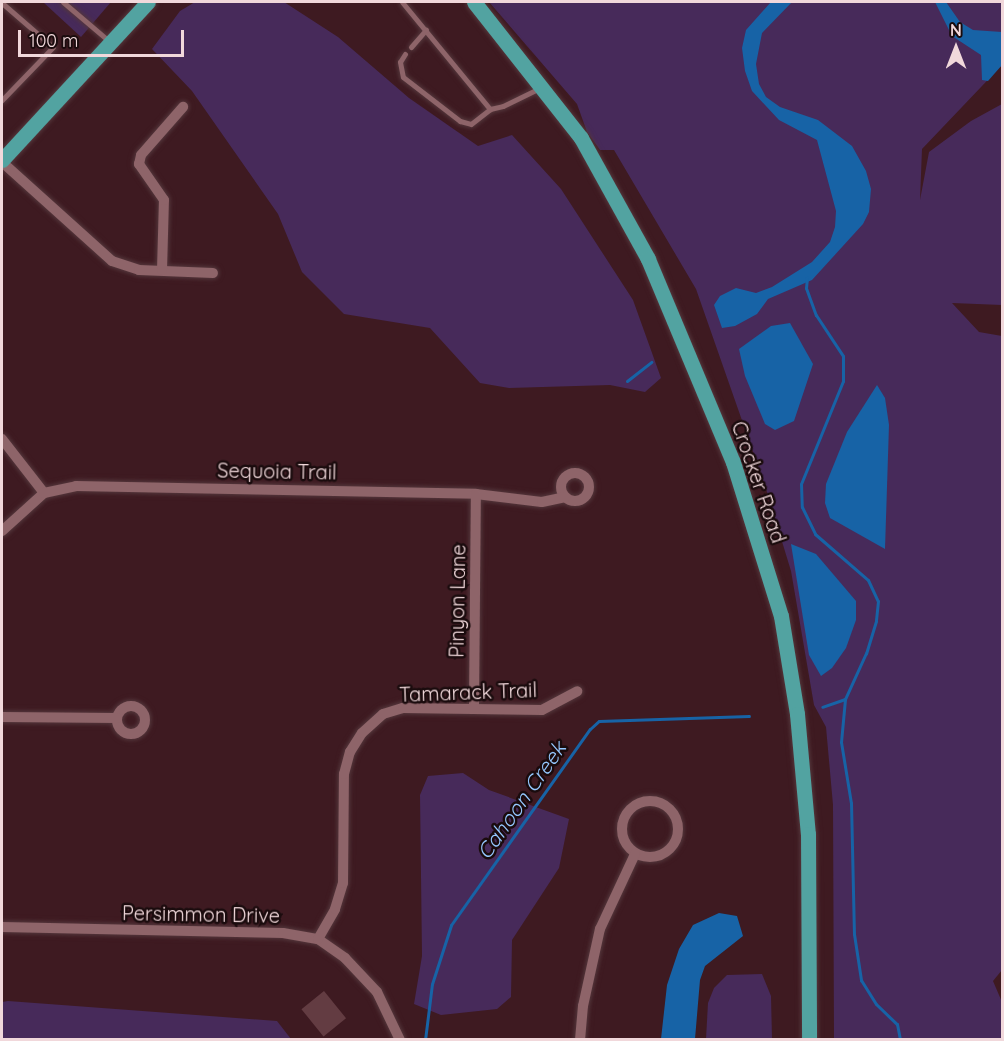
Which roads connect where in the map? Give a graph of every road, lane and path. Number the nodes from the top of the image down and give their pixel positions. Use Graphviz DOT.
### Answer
graph roads {
  1 [pos="63,2"];
  2 [pos="148,2"];
  3 [pos="402,2"];
  4 [pos="474,2"];
  5 [pos="2,3"];
  6 [pos="426,30"];
  7 [pos="112,43"];
  8 [pos="411,47"];
  9 [pos="405,54"];
  10 [pos="541,88"];
  11 [pos="2,100"];
  12 [pos="183,107"];
  13 [pos="490,108"];
  14 [pos="2,161"];
  15 [pos="162,270"];
  16 [pos="213,273"];
  17 [pos="2,439"];
  18 [pos="45,493"];
  19 [pos="476,494"];
  20 [pos="565,497"];
  21 [pos="2,531"];
  22 [pos="577,691"];
  23 [pos="474,707"];
  24 [pos="2,717"];
  25 [pos="117,718"];
  26 [pos="635,854"];
  27 [pos="2,927"];
  28 [pos="318,939"];
  29 [pos="400,1040"];
  30 [pos="580,1040"];
  31 [pos="809,1040"];
  1 -- 7 [label="lane"];
  2 -- 7 [label="main road"];
  3 -- 6 [label="lane"];
  4 -- 10 [label="main road, Crocker Road"];
  5 -- 11 [label="lane"];
  6 -- 8 [label="lane"];
  6 -- 13 [label="lane"];
  7 -- 14 [label="main road"];
  9 -- 13 [label="lane"];
  10 -- 13 [label="lane"];
  10 -- 31 [label="main road, Crocker Road"];
  12 -- 15 [label="street"];
  14 -- 15 [label="street"];
  15 -- 16 [label="street"];
  17 -- 18 [label="street"];
  18 -- 19 [label="street, Sequoia Trail"];
  18 -- 21 [label="street, Sequoia Trail"];
  19 -- 20 [label="street, Sequoia Trail"];
  19 -- 23 [label="street, Pinyon Lane"];
  22 -- 23 [label="street, Tamarack Trail"];
  23 -- 28 [label="street, Tamarack Trail"];
  24 -- 25 [label="street"];
  26 -- 26 [label="street"];
  26 -- 30 [label="street"];
  27 -- 28 [label="street, Persimmon Drive"];
  28 -- 29 [label="street, Persimmon Drive"];
}
